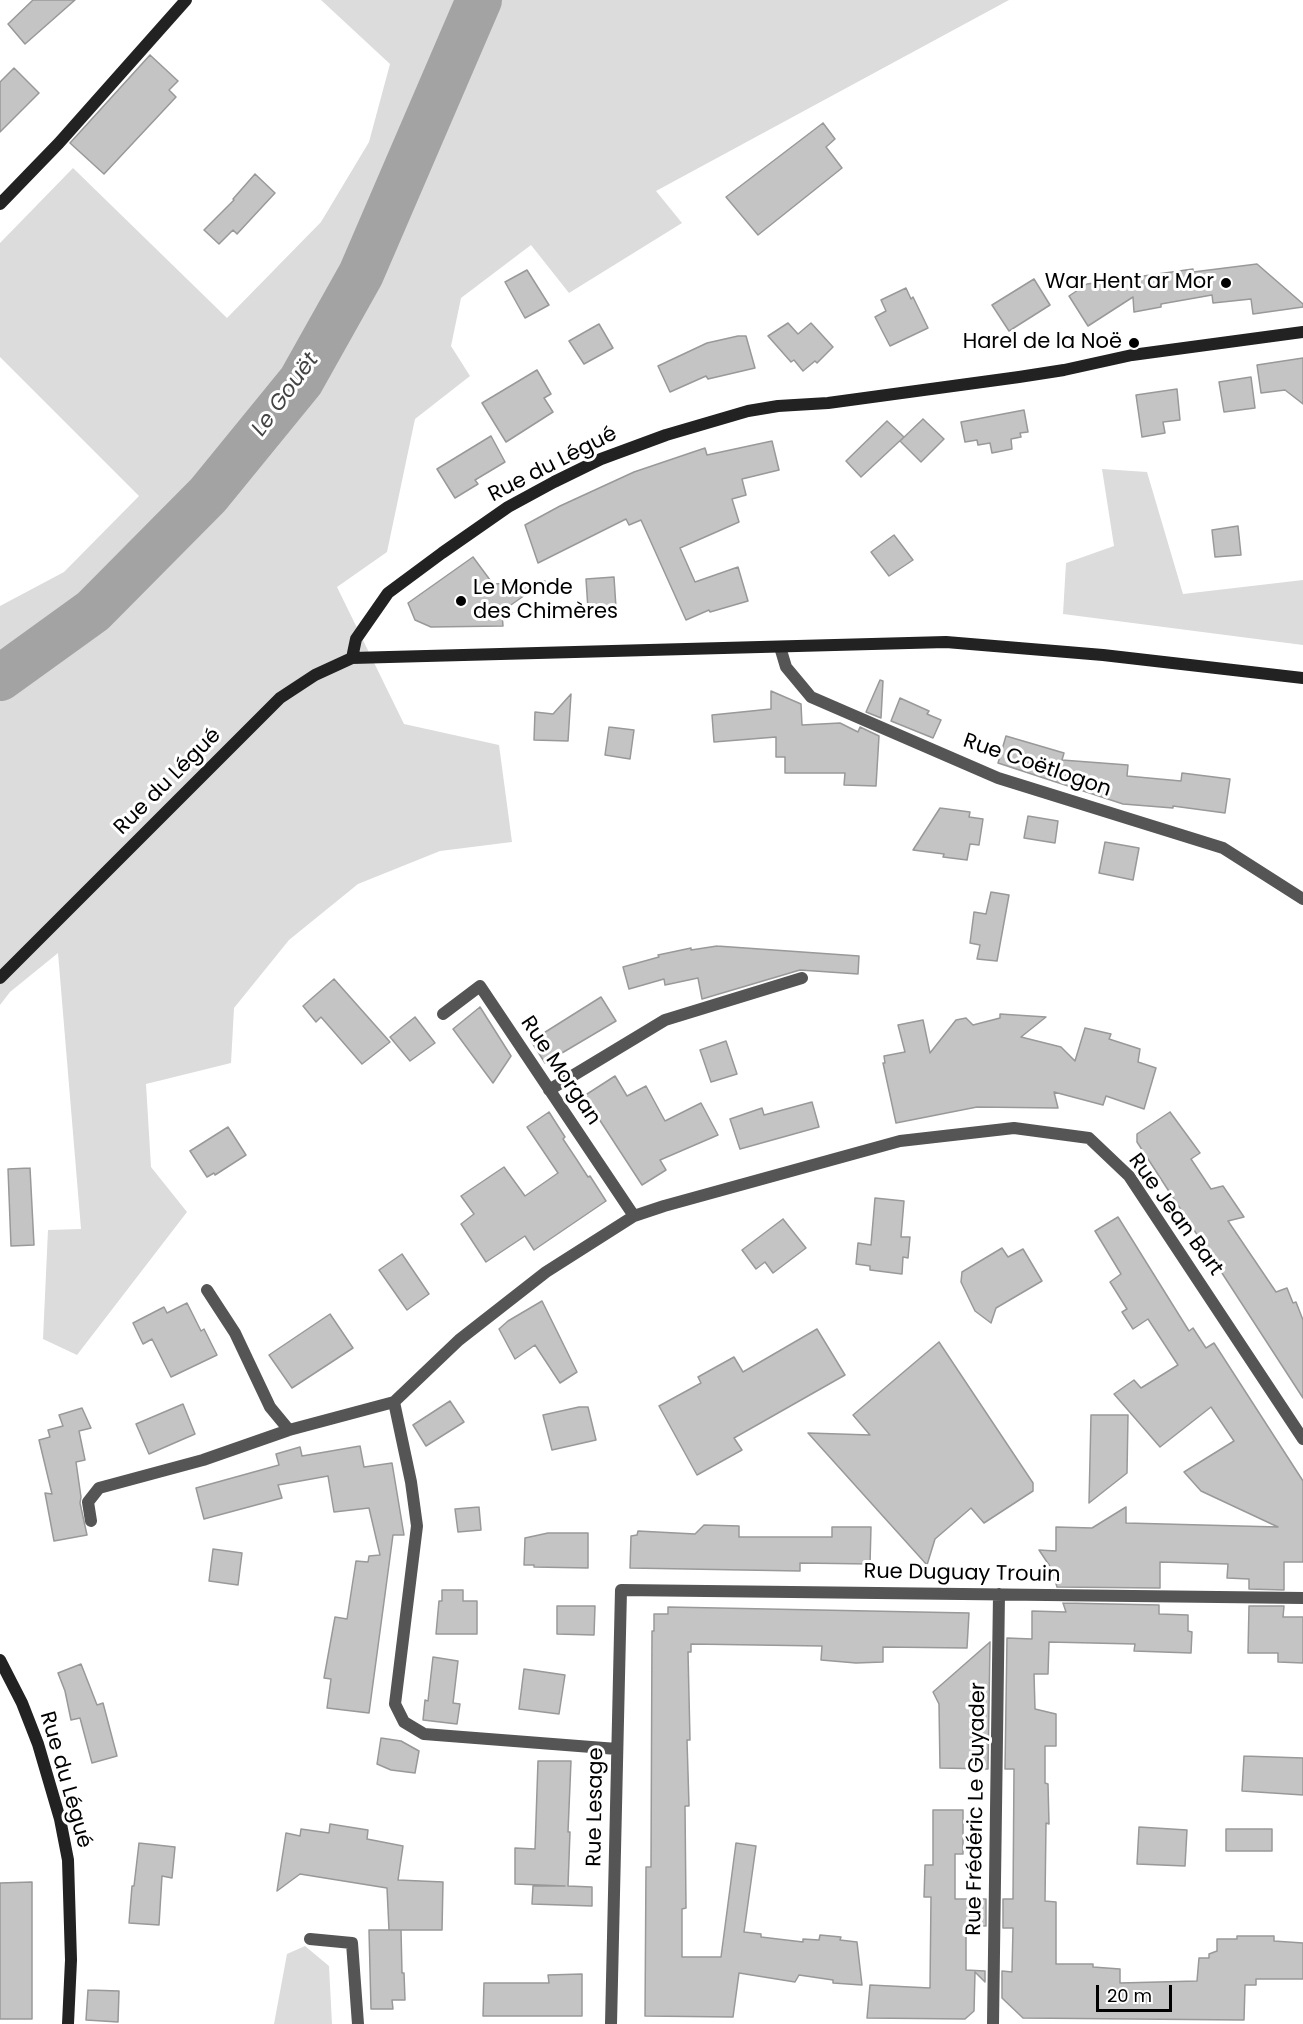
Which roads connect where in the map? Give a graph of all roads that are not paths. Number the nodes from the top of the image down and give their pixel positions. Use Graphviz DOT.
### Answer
graph roads {
  1 [pos="186,0"];
  2 [pos="0,204"];
  3 [pos="1303,332"];
  4 [pos="780,647"];
  5 [pos="352,658"];
  6 [pos="1303,678"];
  7 [pos="1303,899"];
  8 [pos="0,978"];
  9 [pos="802,978"];
  10 [pos="443,1014"];
  11 [pos="549,1090"];
  12 [pos="634,1216"];
  13 [pos="207,1290"];
  14 [pos="394,1402"];
  15 [pos="289,1430"];
  16 [pos="1303,1438"];
  17 [pos="91,1521"];
  18 [pos="621,1590"];
  19 [pos="999,1594"];
  20 [pos="1303,1598"];
  21 [pos="0,1660"];
  22 [pos="617,1749"];
  23 [pos="310,1939"];
  24 [pos="68,2024"];
  25 [pos="358,2024"];
  26 [pos="611,2024"];
  27 [pos="993,2024"];
  1 -- 2 [label="street"];
  3 -- 5 [label="street, Rue du Légué"];
  4 -- 5 [label="street"];
  4 -- 6 [label="street"];
  4 -- 7 [label="street, Rue Coëtlogon"];
  5 -- 8 [label="street, Rue du Légué"];
  9 -- 11 [label="street"];
  10 -- 11 [label="street, Rue Morgan"];
  11 -- 12 [label="street, Rue Morgan"];
  12 -- 14 [label="street, Rue Jean Bart"];
  12 -- 16 [label="street, Rue Jean Bart"];
  13 -- 15 [label="street"];
  14 -- 15 [label="street"];
  14 -- 22 [label="street"];
  15 -- 17 [label="street"];
  18 -- 19 [label="street, Rue Duguay Trouin"];
  18 -- 22 [label="street, Rue Lesage"];
  19 -- 20 [label="street, Rue Duguay Trouin"];
  19 -- 27 [label="street, Rue Frédéric Le Guyader"];
  21 -- 24 [label="street, Rue du Légué"];
  22 -- 26 [label="street, Rue Lesage"];
  23 -- 25 [label="street"];
}
